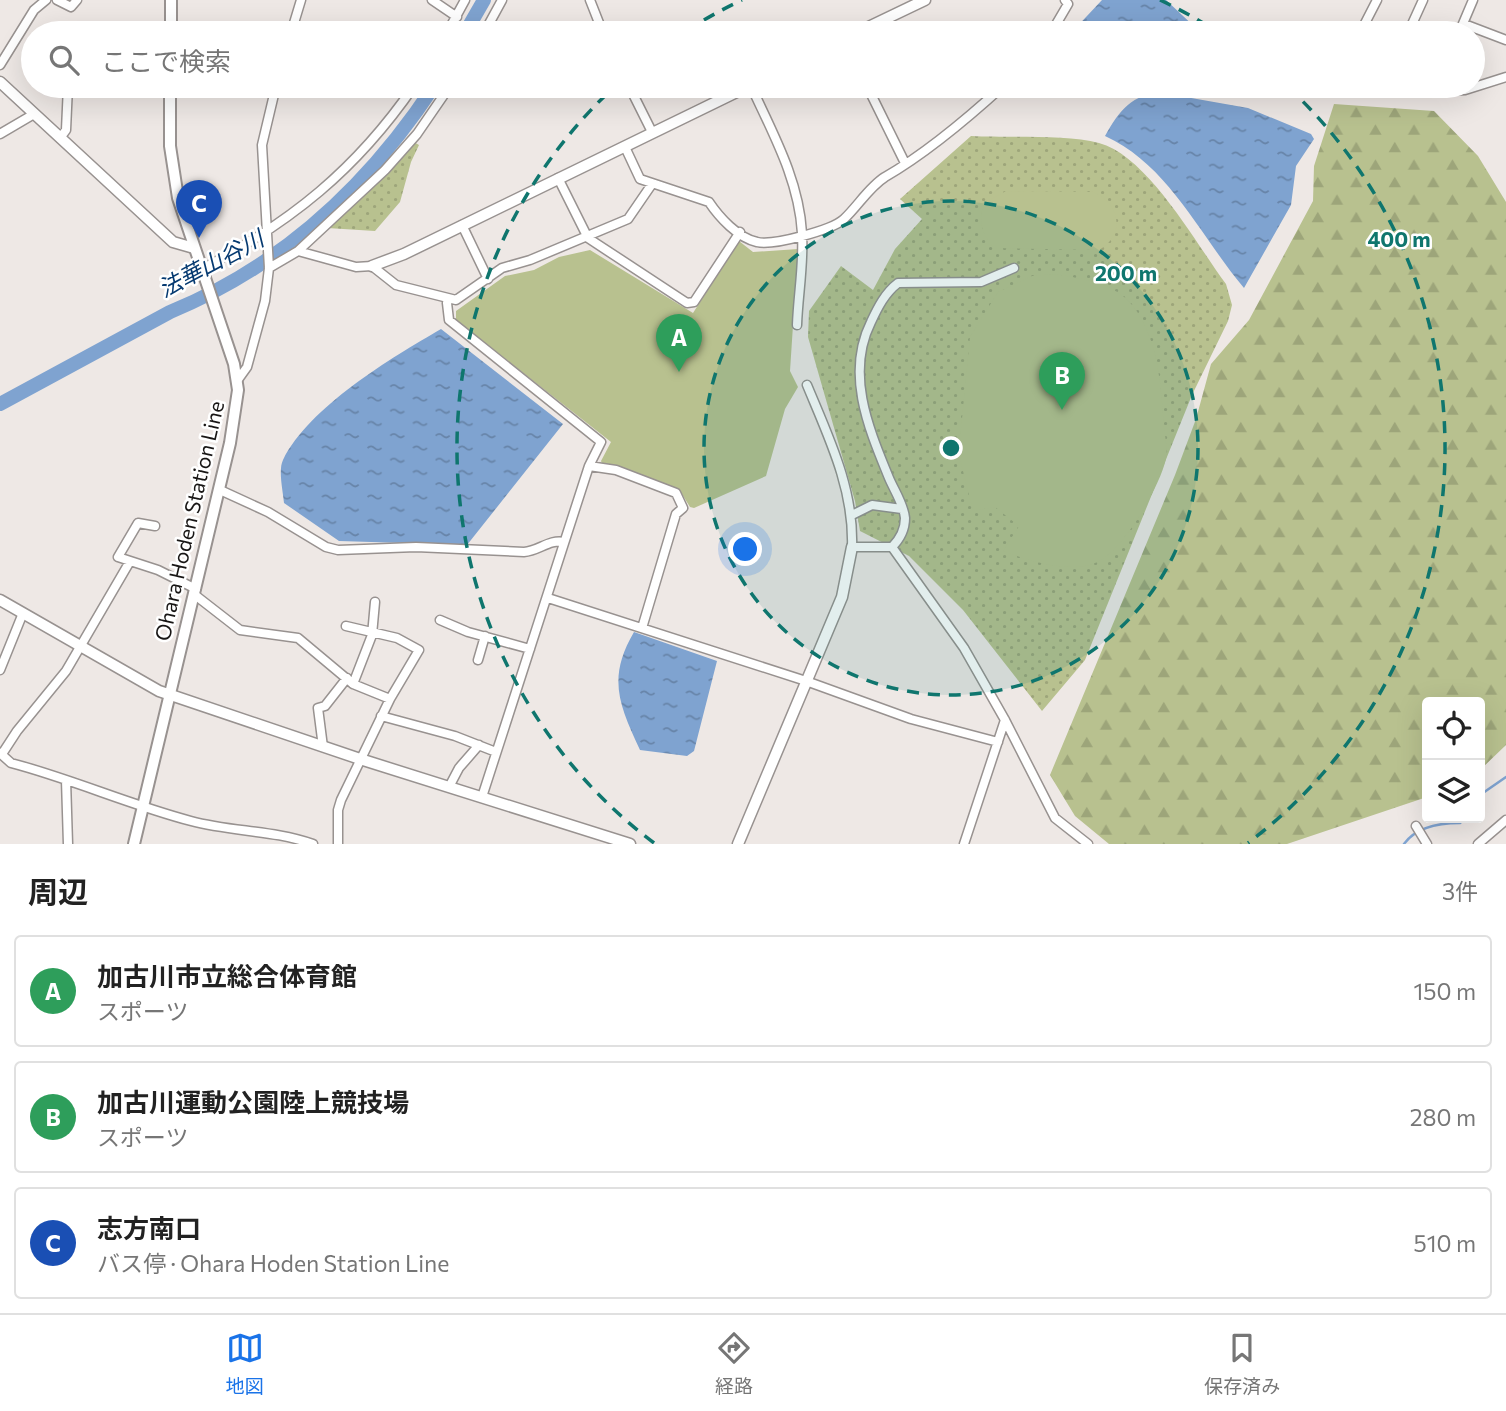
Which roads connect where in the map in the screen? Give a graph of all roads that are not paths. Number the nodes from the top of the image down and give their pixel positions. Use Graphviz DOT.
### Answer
graph roads {
  1 [pos="45,0"];
  2 [pos="57,0"];
  3 [pos="77,0"];
  4 [pos="171,0"];
  5 [pos="301,0"];
  6 [pos="432,0"];
  7 [pos="466,0"];
  8 [pos="502,0"];
  9 [pos="590,0"];
  10 [pos="925,0"];
  11 [pos="1065,0"];
  12 [pos="1377,0"];
  13 [pos="1423,0"];
  14 [pos="1473,0"];
  15 [pos="457,18"];
  16 [pos="27,21"];
  17 [pos="171,21"];
  18 [pos="295,21"];
  19 [pos="455,21"];
  20 [pos="491,21"];
  21 [pos="598,21"];
  22 [pos="881,21"];
  23 [pos="1058,21"];
  24 [pos="1366,21"];
  25 [pos="1413,21"];
  26 [pos="1465,21"];
  27 [pos="21,31"];
  28 [pos="1485,32"];
  29 [pos="1506,40"];
  30 [pos="0,65"];
  31 [pos="1506,78"];
  32 [pos="0,82"];
  33 [pos="1485,84"];
  34 [pos="67,98"];
  35 [pos="170,98"];
  36 [pos="273,98"];
  37 [pos="405,98"];
  38 [pos="442,98"];
  39 [pos="635,98"];
  40 [pos="724,98"];
  41 [pos="756,98"];
  42 [pos="873,98"];
  43 [pos="988,98"];
  44 [pos="34,114"];
  45 [pos="652,132"];
  46 [pos="0,134"];
  47 [pos="60,138"];
  48 [pos="625,147"];
  49 [pos="905,163"];
  50 [pos="558,178"];
  51 [pos="652,184"];
  52 [pos="462,225"];
  53 [pos="740,232"];
  54 [pos="266,234"];
  55 [pos="803,235"];
  56 [pos="588,238"];
  57 [pos="194,248"];
  58 [pos="298,251"];
  59 [pos="372,266"];
  60 [pos="270,268"];
  61 [pos="1014,268"];
  62 [pos="203,272"];
  63 [pos="488,279"];
  64 [pos="447,303"];
  65 [pos="797,325"];
  66 [pos="237,381"];
  67 [pos="807,385"];
  68 [pos="589,466"];
  69 [pos="220,490"];
  70 [pos="902,509"];
  71 [pos="852,515"];
  72 [pos="155,526"];
  73 [pos="564,542"];
  74 [pos="852,547"];
  75 [pos="892,547"];
  76 [pos="130,563"];
  77 [pos="195,592"];
  78 [pos="548,598"];
  79 [pos="0,600"];
  80 [pos="375,603"];
  81 [pos="23,613"];
  82 [pos="440,620"];
  83 [pos="346,626"];
  84 [pos="642,628"];
  85 [pos="372,631"];
  86 [pos="485,636"];
  87 [pos="81,646"];
  88 [pos="530,649"];
  89 [pos="478,660"];
  90 [pos="0,670"];
  91 [pos="350,681"];
  92 [pos="806,681"];
  93 [pos="169,695"];
  94 [pos="390,699"];
  95 [pos="381,716"];
  96 [pos="1005,720"];
  97 [pos="998,742"];
  98 [pos="479,745"];
  99 [pos="323,747"];
  100 [pos="496,752"];
  101 [pos="1,753"];
  102 [pos="360,759"];
  103 [pos="11,763"];
  104 [pos="0,769"];
  105 [pos="66,780"];
  106 [pos="449,787"];
  107 [pos="482,797"];
  108 [pos="143,807"];
  109 [pos="1506,820"];
  110 [pos="68,844"];
  111 [pos="134,844"];
  112 [pos="313,844"];
  113 [pos="338,844"];
  114 [pos="630,844"];
  115 [pos="738,844"];
  116 [pos="964,844"];
  117 [pos="1088,844"];
  118 [pos="1478,844"];
  1 -- 16 [label="street"];
  2 -- 3 [label="street"];
  4 -- 17 [label="main road"];
  5 -- 18 [label="street"];
  6 -- 15 [label="street"];
  7 -- 15 [label="street"];
  8 -- 20 [label="street"];
  9 -- 21 [label="street"];
  10 -- 22 [label="street"];
  11 -- 23 [label="street"];
  12 -- 24 [label="street"];
  13 -- 25 [label="street"];
  14 -- 26 [label="street"];
  15 -- 19 [label="street"];
  27 -- 30 [label="street"];
  28 -- 29 [label="street"];
  31 -- 33 [label="street"];
  32 -- 44 [label="street"];
  34 -- 47 [label="street"];
  35 -- 57 [label="main road, Ohara Hoden Station Line"];
  36 -- 54 [label="street"];
  37 -- 54 [label="street"];
  38 -- 58 [label="street"];
  39 -- 45 [label="street"];
  40 -- 45 [label="street"];
  41 -- 55 [label="street"];
  42 -- 49 [label="street"];
  43 -- 49 [label="street"];
  44 -- 46 [label="street"];
  44 -- 47 [label="street"];
  45 -- 48 [label="street"];
  47 -- 57 [label="street"];
  48 -- 50 [label="street"];
  48 -- 51 [label="street"];
  49 -- 55 [label="street"];
  50 -- 52 [label="street"];
  50 -- 56 [label="street"];
  51 -- 53 [label="street"];
  51 -- 56 [label="street"];
  52 -- 59 [label="street"];
  52 -- 63 [label="street"];
  53 -- 55 [label="street"];
  53 -- 56 [label="street"];
  54 -- 60 [label="street"];
  54 -- 62 [label="street"];
  55 -- 65 [label="street"];
  56 -- 63 [label="street"];
  57 -- 62 [label="main road, Ohara Hoden Station Line"];
  58 -- 59 [label="street"];
  58 -- 60 [label="street"];
  59 -- 63 [label="street"];
  60 -- 66 [label="street"];
  61 -- 70 [label="street"];
  62 -- 66 [label="main road, Ohara Hoden Station Line"];
  64 -- 68 [label="street"];
  66 -- 69 [label="main road, Ohara Hoden Station Line"];
  67 -- 71 [label="street"];
  68 -- 73 [label="street"];
  68 -- 84 [label="street"];
  69 -- 73 [label="street"];
  69 -- 77 [label="main road, Ohara Hoden Station Line"];
  70 -- 71 [label="street"];
  70 -- 75 [label="street"];
  71 -- 74 [label="street"];
  72 -- 76 [label="street"];
  73 -- 78 [label="street"];
  74 -- 75 [label="street"];
  74 -- 92 [label="street"];
  75 -- 96 [label="street"];
  76 -- 77 [label="street"];
  76 -- 87 [label="street"];
  77 -- 91 [label="street"];
  77 -- 93 [label="main road, Ohara Hoden Station Line"];
  78 -- 84 [label="street"];
  78 -- 88 [label="street"];
  79 -- 81 [label="street"];
  80 -- 85 [label="street"];
  81 -- 87 [label="street"];
  81 -- 90 [label="street"];
  82 -- 86 [label="street"];
  83 -- 85 [label="street"];
  84 -- 92 [label="street"];
  85 -- 91 [label="street"];
  85 -- 94 [label="street"];
  86 -- 88 [label="street"];
  86 -- 89 [label="street"];
  87 -- 93 [label="street"];
  87 -- 101 [label="street"];
  88 -- 100 [label="street"];
  91 -- 94 [label="street"];
  91 -- 99 [label="street"];
  92 -- 97 [label="street"];
  92 -- 115 [label="street"];
  93 -- 99 [label="street"];
  93 -- 108 [label="main road, Ohara Hoden Station Line"];
  94 -- 95 [label="street"];
  95 -- 98 [label="street"];
  95 -- 102 [label="street"];
  96 -- 97 [label="street"];
  96 -- 117 [label="street"];
  97 -- 116 [label="street"];
  98 -- 100 [label="street"];
  98 -- 106 [label="street"];
  99 -- 102 [label="street"];
  100 -- 107 [label="street"];
  101 -- 103 [label="street"];
  102 -- 106 [label="street"];
  102 -- 113 [label="street"];
  103 -- 104 [label="street"];
  103 -- 105 [label="street"];
  105 -- 108 [label="street"];
  105 -- 110 [label="street"];
  106 -- 107 [label="street"];
  107 -- 114 [label="street"];
  108 -- 111 [label="main road, Ohara Hoden Station Line"];
  108 -- 112 [label="street"];
  109 -- 118 [label="street"];
}
